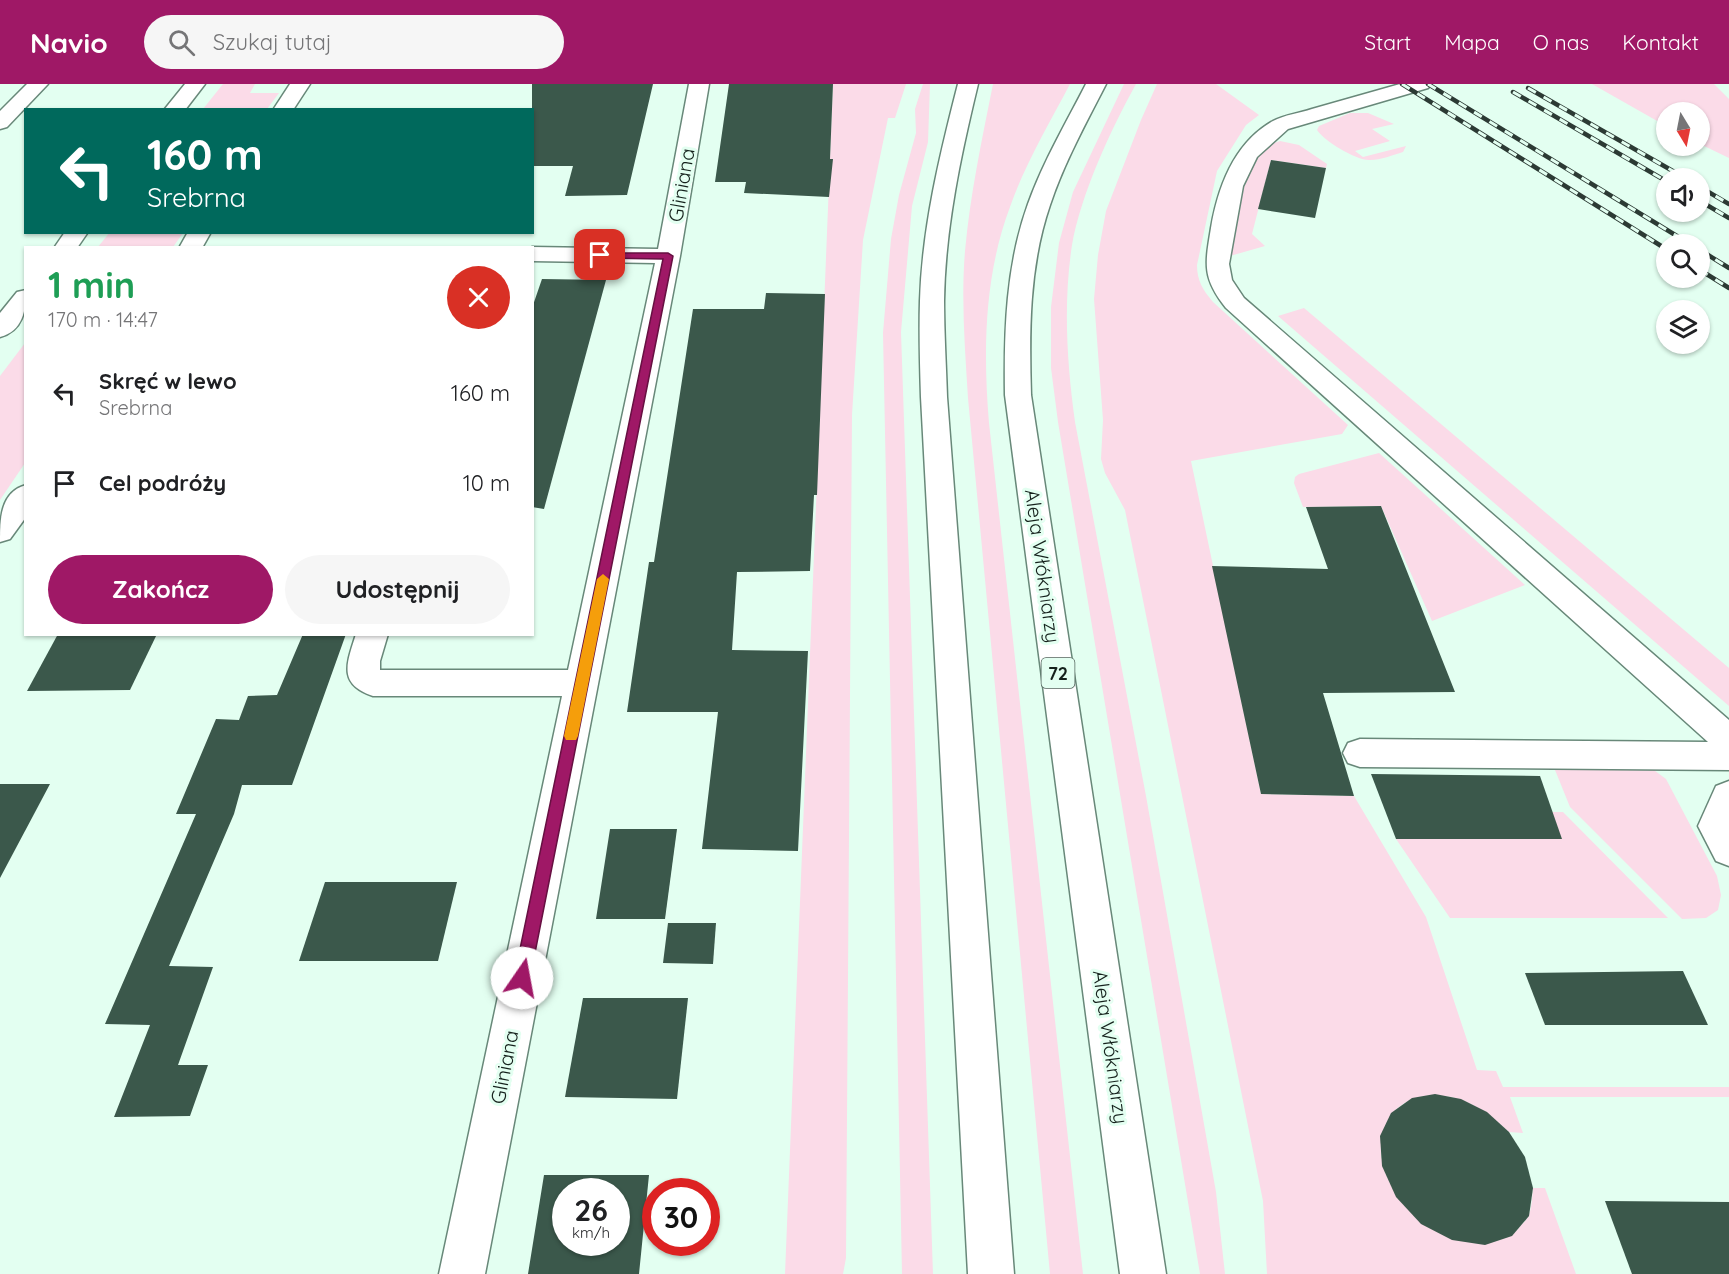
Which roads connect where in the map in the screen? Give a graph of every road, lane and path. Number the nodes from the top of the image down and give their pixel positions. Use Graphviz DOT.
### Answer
graph roads {
  1 [pos="38,84"];
  2 [pos="195,84"];
  3 [pos="300,84"];
  4 [pos="699,84"];
  5 [pos="969,84"];
  6 [pos="1096,84"];
  7 [pos="1421,84"];
  8 [pos="176,108"];
  9 [pos="284,108"];
  10 [pos="0,123"];
  11 [pos="534,254"];
  12 [pos="668,256"];
  13 [pos="24,299"];
  14 [pos="0,329"];
  15 [pos="24,497"];
  16 [pos="0,532"];
  17 [pos="371,636"];
  18 [pos="582,683"];
  19 [pos="1729,740"];
  20 [pos="1360,753"];
  21 [pos="1729,756"];
  22 [pos="1729,796"];
  23 [pos="1729,850"];
  24 [pos="462,1274"];
  25 [pos="991,1274"];
  26 [pos="1143,1274"];
  1 -- 10 [label="main road"];
  2 -- 8 [label="main road"];
  3 -- 9 [label="main road"];
  4 -- 12 [label="main road, Gliniana"];
  5 -- 25 [label="main road"];
  6 -- 26 [label="main road, Aleja Włókniarzy / 72"];
  7 -- 19 [label="main road"];
  11 -- 12 [label="main road"];
  12 -- 18 [label="main road, Gliniana"];
  13 -- 14 [label="main road"];
  15 -- 16 [label="main road"];
  17 -- 18 [label="main road"];
  18 -- 24 [label="main road, Gliniana"];
  20 -- 21 [label="main road"];
  22 -- 23 [label="main road"];
}
